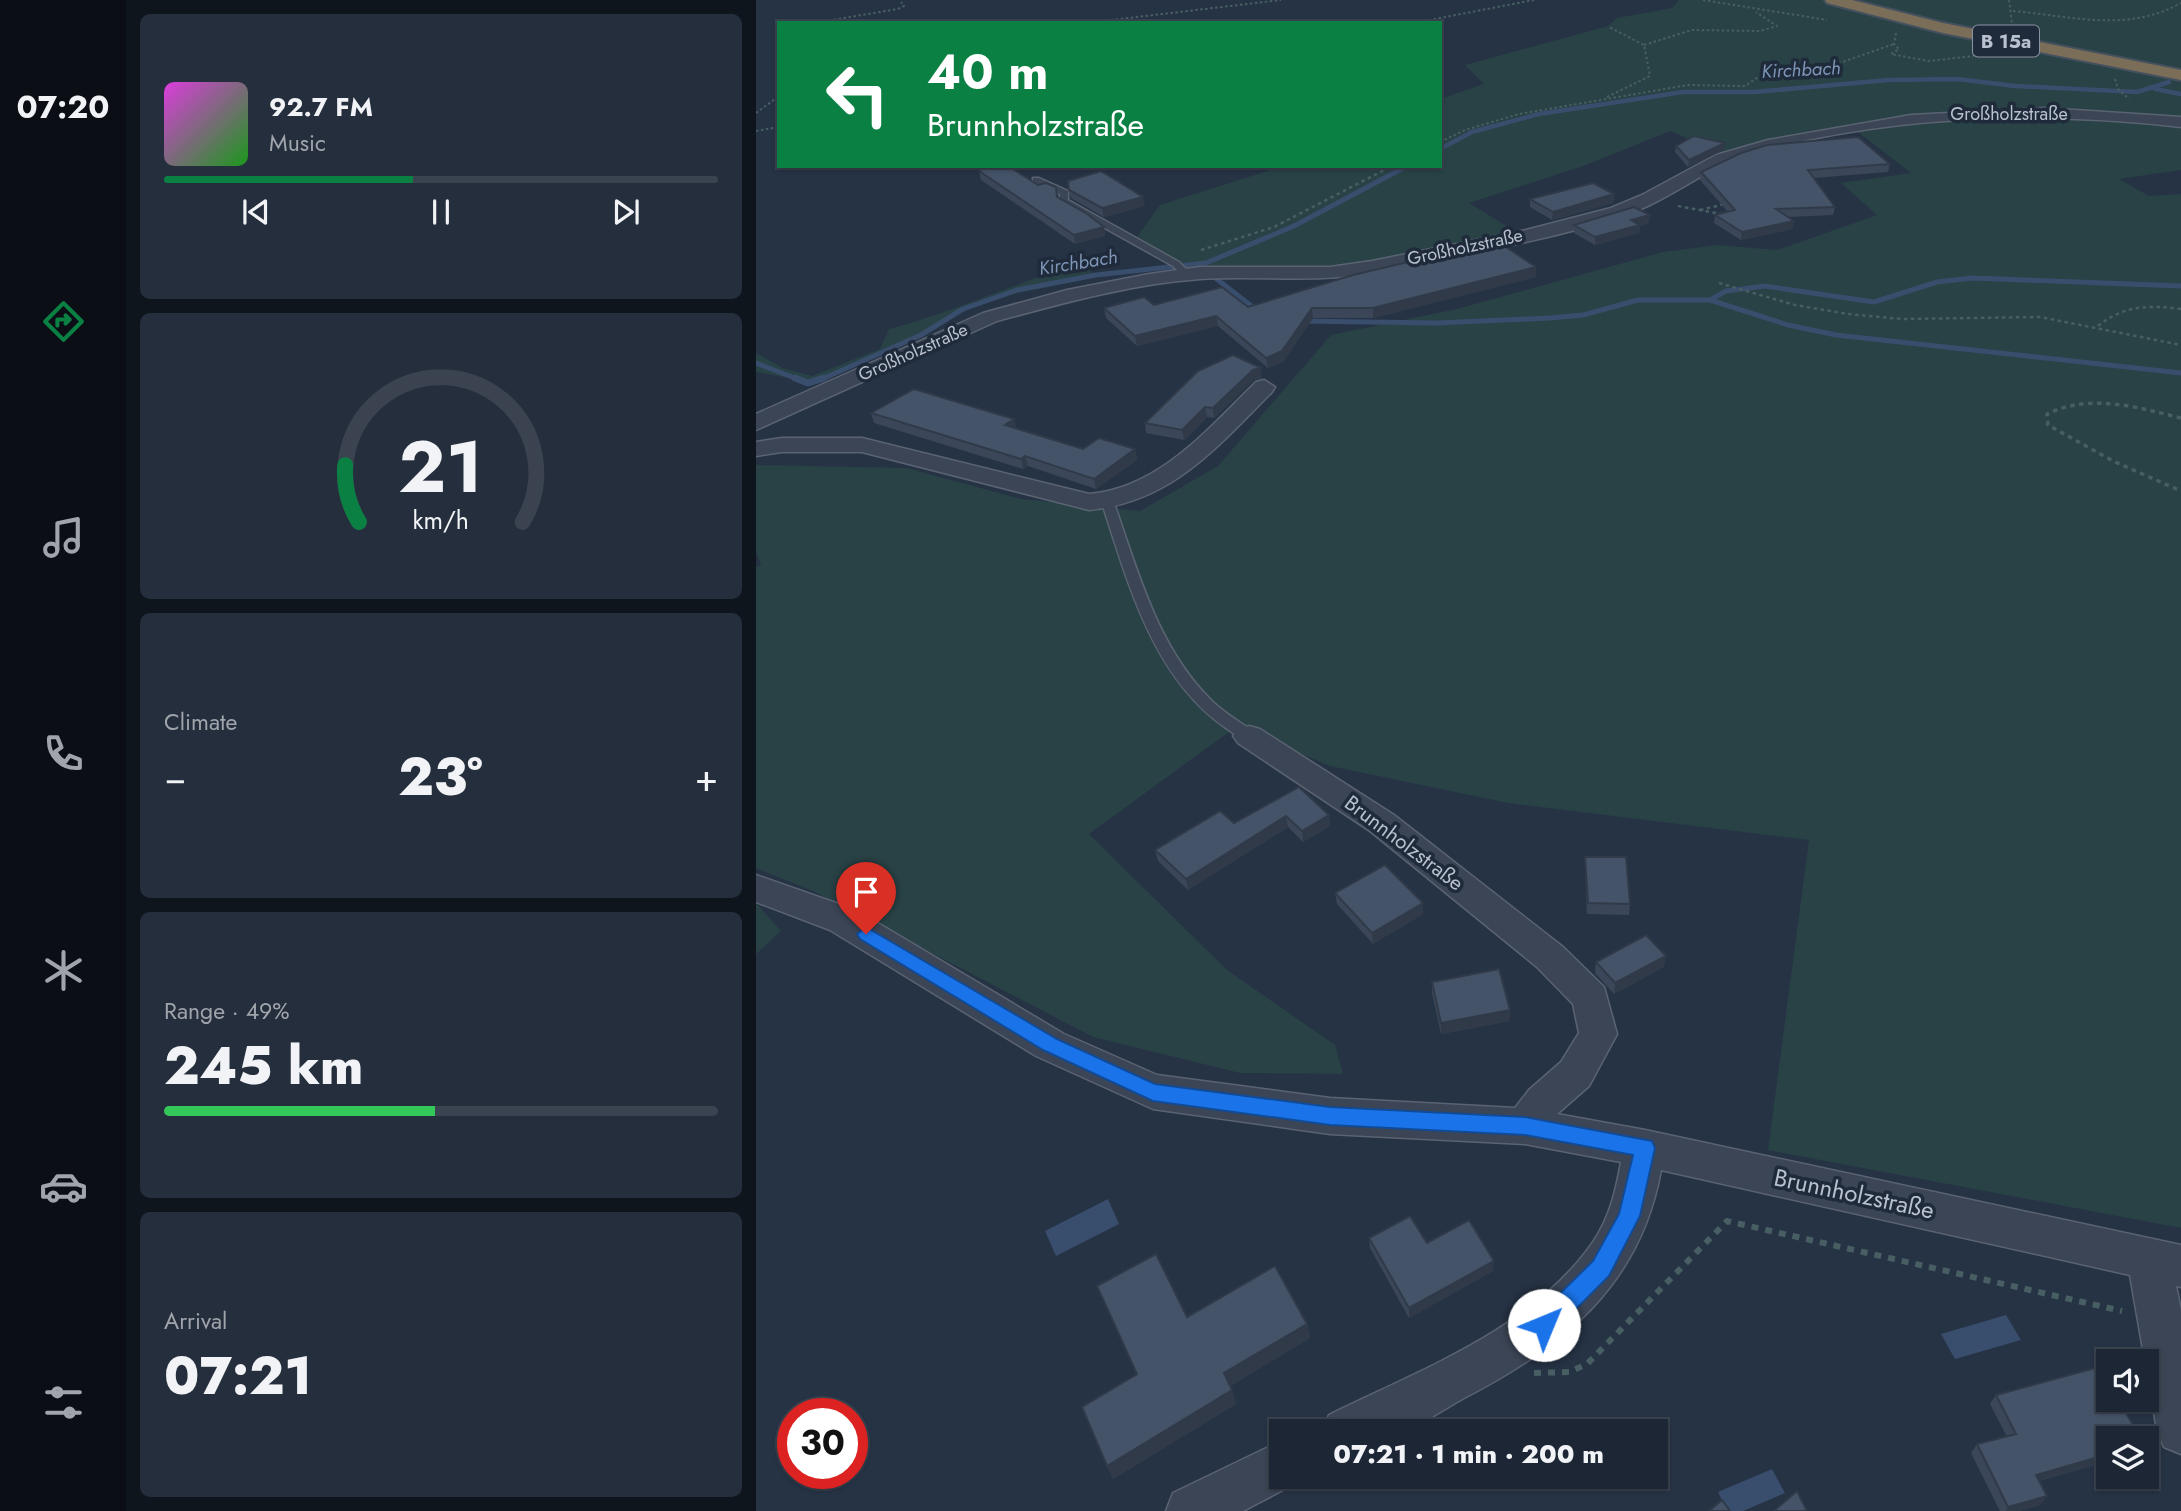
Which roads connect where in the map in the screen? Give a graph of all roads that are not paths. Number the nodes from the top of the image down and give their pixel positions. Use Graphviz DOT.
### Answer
graph roads {
  1 [pos="1833,0"];
  2 [pos="2181,75"];
  3 [pos="2181,122"];
  4 [pos="1035,180"];
  5 [pos="1182,270"];
  6 [pos="1264,387"];
  7 [pos="756,423"];
  8 [pos="756,449"];
  9 [pos="1108,503"];
  10 [pos="1248,736"];
  11 [pos="756,888"];
  12 [pos="1525,1126"];
  13 [pos="1645,1148"];
  14 [pos="2165,1262"];
  15 [pos="1371,1419"];
  16 [pos="2181,1430"];
  17 [pos="1269,1471"];
  18 [pos="1191,1511"];
  1 -- 2 [label="highway, B 15a"];
  3 -- 5 [label="street, Großholzstraße"];
  4 -- 5 [label="lane"];
  5 -- 7 [label="street, Großholzstraße"];
  6 -- 9 [label="street"];
  8 -- 9 [label="street"];
  9 -- 10 [label="lane"];
  10 -- 12 [label="street, Brunnholzstraße"];
  11 -- 12 [label="street, Brunnholzstraße"];
  12 -- 13 [label="street, Brunnholzstraße"];
  13 -- 14 [label="street, Brunnholzstraße"];
  13 -- 15 [label="street"];
  14 -- 16 [label="street"];
  17 -- 18 [label="street"];
}
